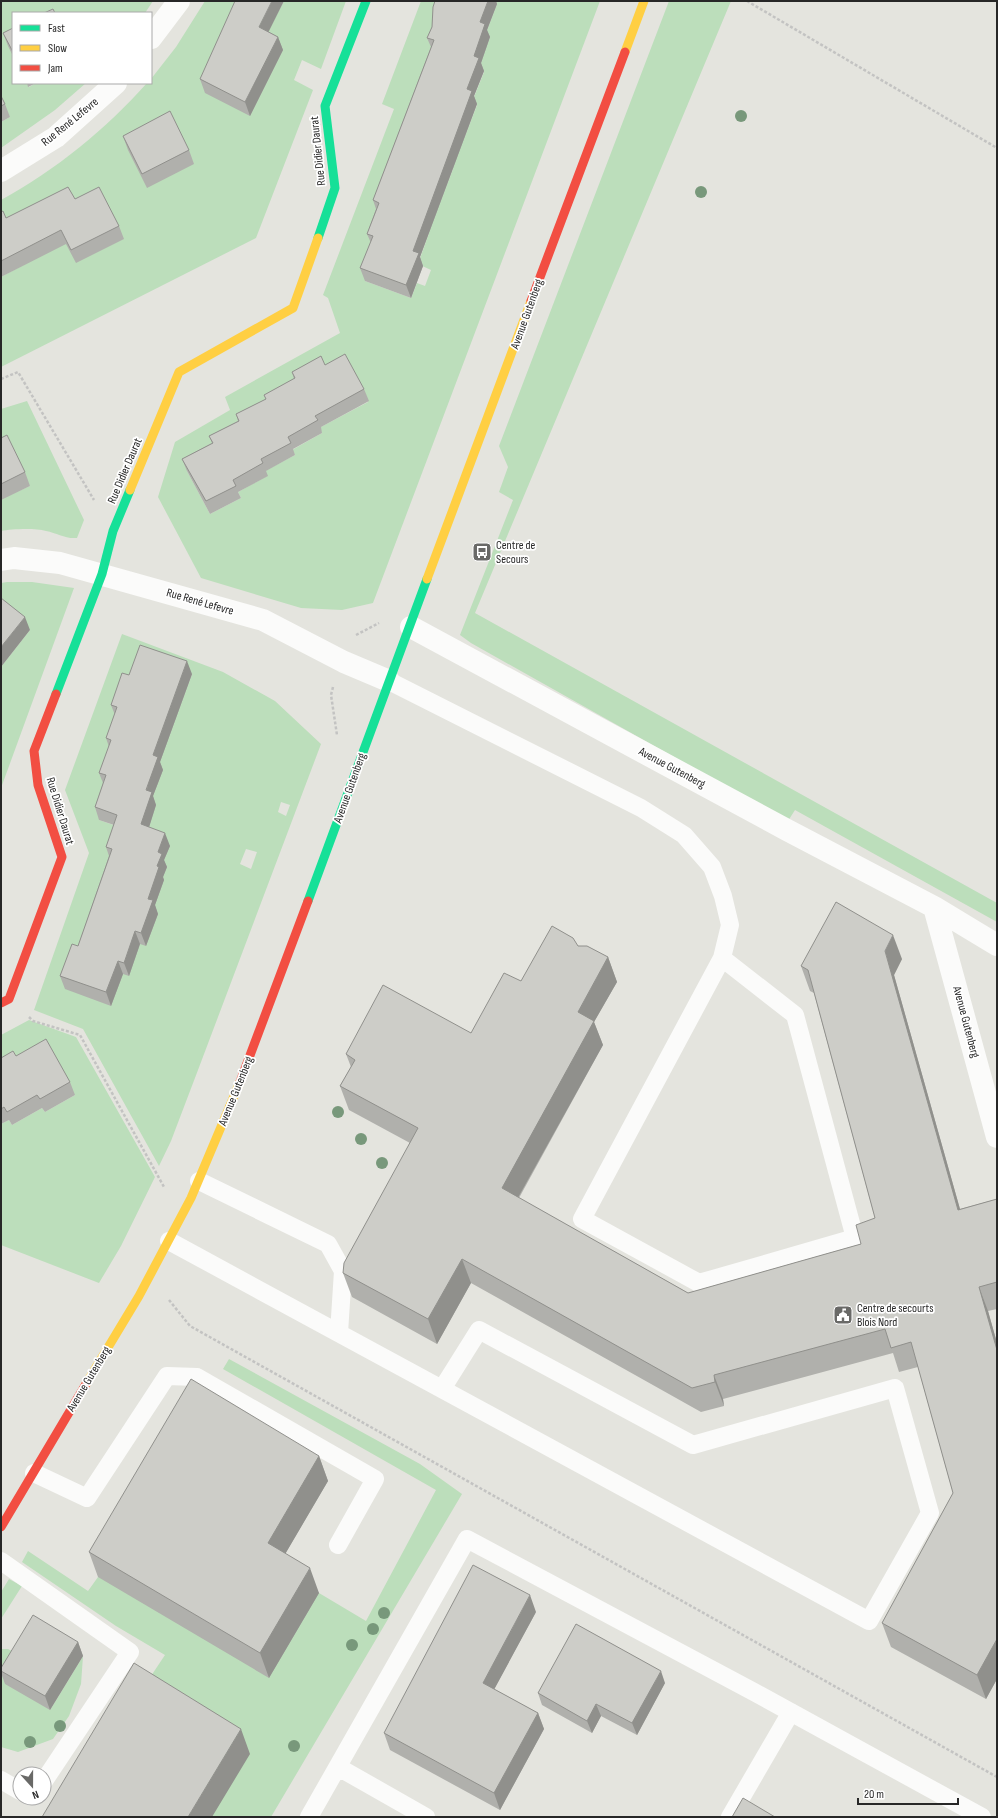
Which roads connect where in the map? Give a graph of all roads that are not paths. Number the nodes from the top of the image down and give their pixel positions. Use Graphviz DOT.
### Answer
graph roads {
  1 [pos="179,1"];
  2 [pos="366,1"];
  3 [pos="644,1"];
  4 [pos="152,37"];
  5 [pos="115,84"];
  6 [pos="1,171"];
  7 [pos="1,560"];
  8 [pos="102,574"];
  9 [pos="410,627"];
  10 [pos="389,681"];
  11 [pos="942,912"];
  12 [pos="997,946"];
  13 [pos="722,958"];
  14 [pos="5,1001"];
  15 [pos="997,1137"];
  16 [pos="199,1181"];
  17 [pos="169,1241"];
  18 [pos="339,1333"];
  19 [pos="442,1389"];
  20 [pos="34,1473"];
  21 [pos="3,1520"];
  22 [pos="338,1545"];
  23 [pos="1,1561"];
  24 [pos="791,1712"];
  25 [pos="338,1766"];
  26 [pos="52,1769"];
  27 [pos="1,1780"];
  28 [pos="12,1786"];
  29 [pos="309,1817"];
  30 [pos="426,1817"];
  31 [pos="730,1817"];
  32 [pos="982,1817"];
  1 -- 4 [label="street"];
  2 -- 8 [label="main road, Rue Didier Daurat"];
  3 -- 9 [label="main road, Avenue Gutenberg"];
  5 -- 6 [label="street, Rue René Lefevre"];
  7 -- 8 [label="street, Rue René Lefevre"];
  8 -- 10 [label="street, Rue René Lefevre"];
  8 -- 14 [label="main road, Rue Didier Daurat"];
  9 -- 10 [label="main road, Avenue Gutenberg"];
  9 -- 11 [label="street, Avenue Gutenberg"];
  10 -- 13 [label="lane"];
  10 -- 16 [label="main road, Avenue Gutenberg"];
  11 -- 12 [label="street, Avenue Gutenberg"];
  11 -- 15 [label="street, Avenue Gutenberg"];
  13 -- 13 [label="lane"];
  16 -- 17 [label="main road, Avenue Gutenberg"];
  16 -- 18 [label="lane"];
  17 -- 18 [label="lane"];
  17 -- 20 [label="main road, Avenue Gutenberg"];
  18 -- 19 [label="lane"];
  19 -- 19 [label="lane"];
  20 -- 21 [label="main road, Avenue Gutenberg"];
  20 -- 22 [label="lane"];
  23 -- 26 [label="lane"];
  24 -- 25 [label="lane"];
  24 -- 31 [label="lane"];
  24 -- 32 [label="lane"];
  25 -- 29 [label="lane"];
  25 -- 30 [label="lane"];
  27 -- 28 [label="lane"];
}
